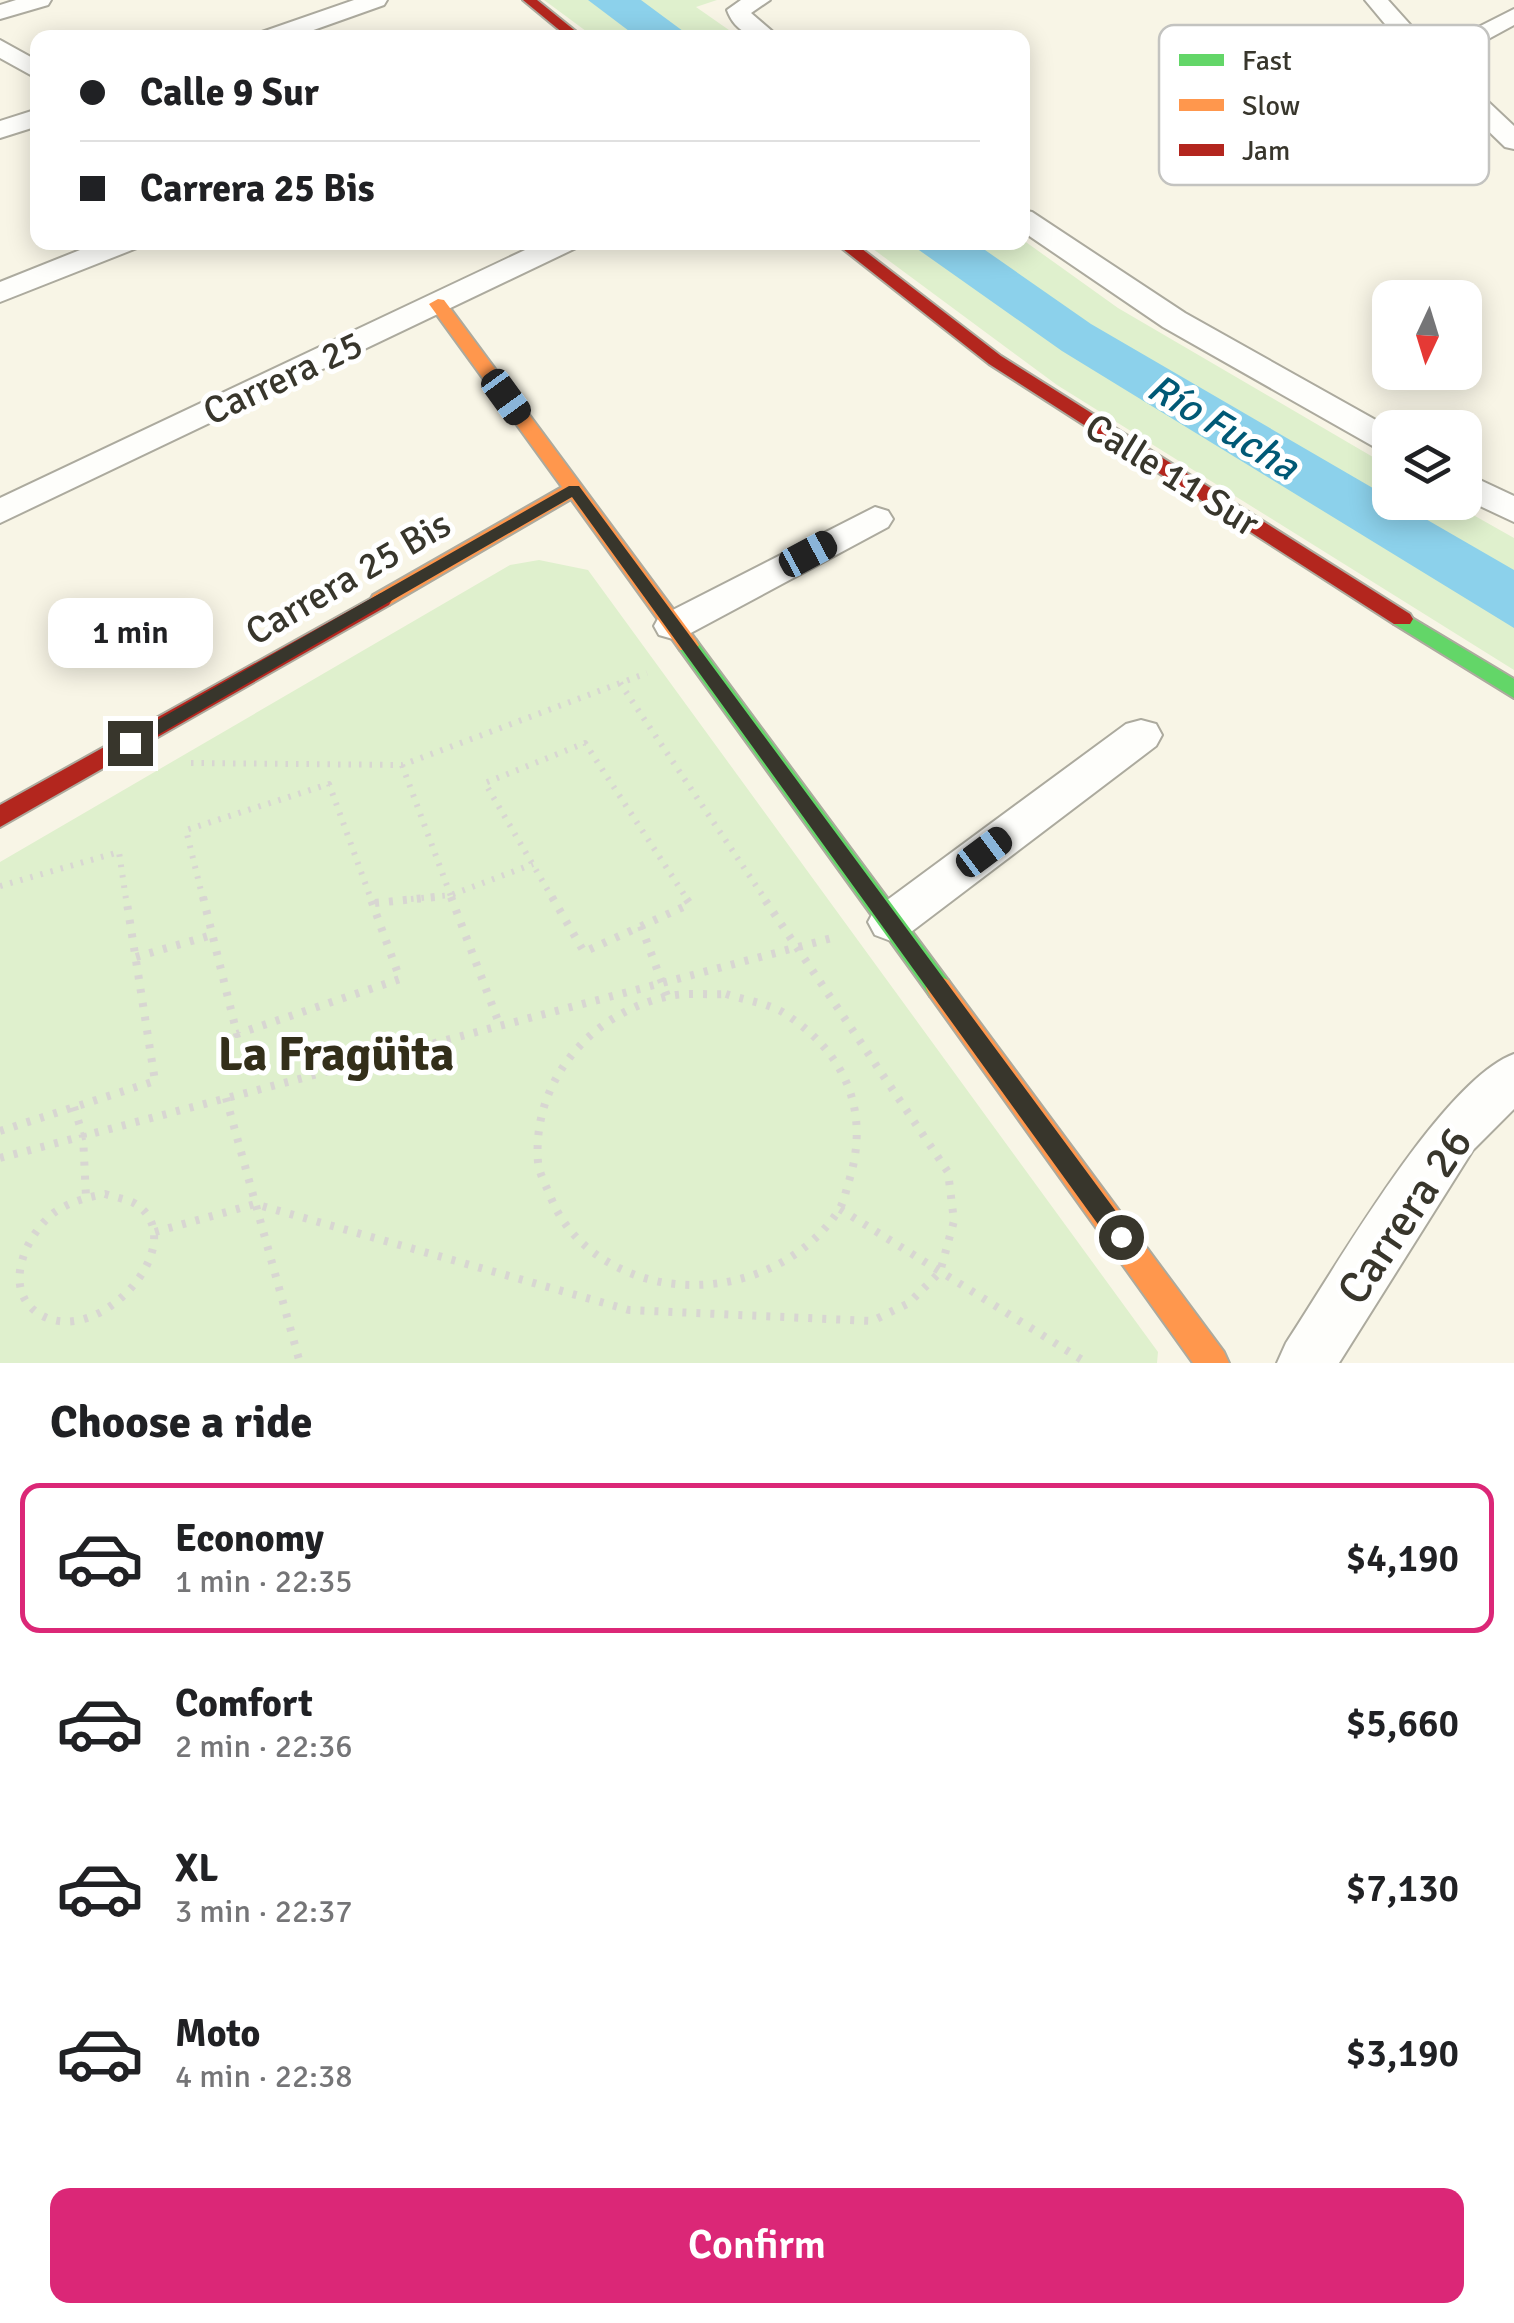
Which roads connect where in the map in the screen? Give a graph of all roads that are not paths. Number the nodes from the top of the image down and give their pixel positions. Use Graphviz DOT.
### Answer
graph roads {
  1 [pos="40,0"];
  2 [pos="376,0"];
  3 [pos="530,0"];
  4 [pos="1376,0"];
  5 [pos="749,5"];
  6 [pos="0,12"];
  7 [pos="1514,16"];
  8 [pos="1398,25"];
  9 [pos="1489,29"];
  10 [pos="290,30"];
  11 [pos="568,30"];
  12 [pos="758,30"];
  13 [pos="0,47"];
  14 [pos="30,67"];
  15 [pos="1489,115"];
  16 [pos="30,120"];
  17 [pos="0,130"];
  18 [pos="1514,141"];
  19 [pos="1030,223"];
  20 [pos="107,250"];
  21 [pos="549,250"];
  22 [pos="853,250"];
  23 [pos="0,294"];
  24 [pos="438,304"];
  25 [pos="1372,432"];
  26 [pos="574,490"];
  27 [pos="1482,493"];
  28 [pos="1514,511"];
  29 [pos="0,512"];
  30 [pos="875,519"];
  31 [pos="684,641"];
  32 [pos="1514,690"];
  33 [pos="1141,735"];
  34 [pos="0,817"];
  35 [pos="891,922"];
  36 [pos="1514,1076"];
  37 [pos="1213,1363"];
  38 [pos="1306,1363"];
  1 -- 6 [label="street"];
  2 -- 10 [label="street"];
  3 -- 11 [label="street"];
  4 -- 8 [label="street"];
  5 -- 12 [label="street"];
  7 -- 9 [label="street"];
  13 -- 14 [label="street"];
  15 -- 18 [label="street"];
  16 -- 17 [label="street"];
  19 -- 25 [label="street"];
  20 -- 23 [label="street"];
  21 -- 24 [label="street, Carrera 25"];
  22 -- 32 [label="street, Calle 11 Sur"];
  24 -- 26 [label="street"];
  24 -- 29 [label="street, Carrera 25"];
  26 -- 31 [label="street"];
  26 -- 34 [label="street, Carrera 25 Bis"];
  27 -- 28 [label="street"];
  30 -- 31 [label="street"];
  31 -- 35 [label="street"];
  33 -- 35 [label="street"];
  35 -- 37 [label="street"];
  36 -- 38 [label="street, Carrera 26"];
}
